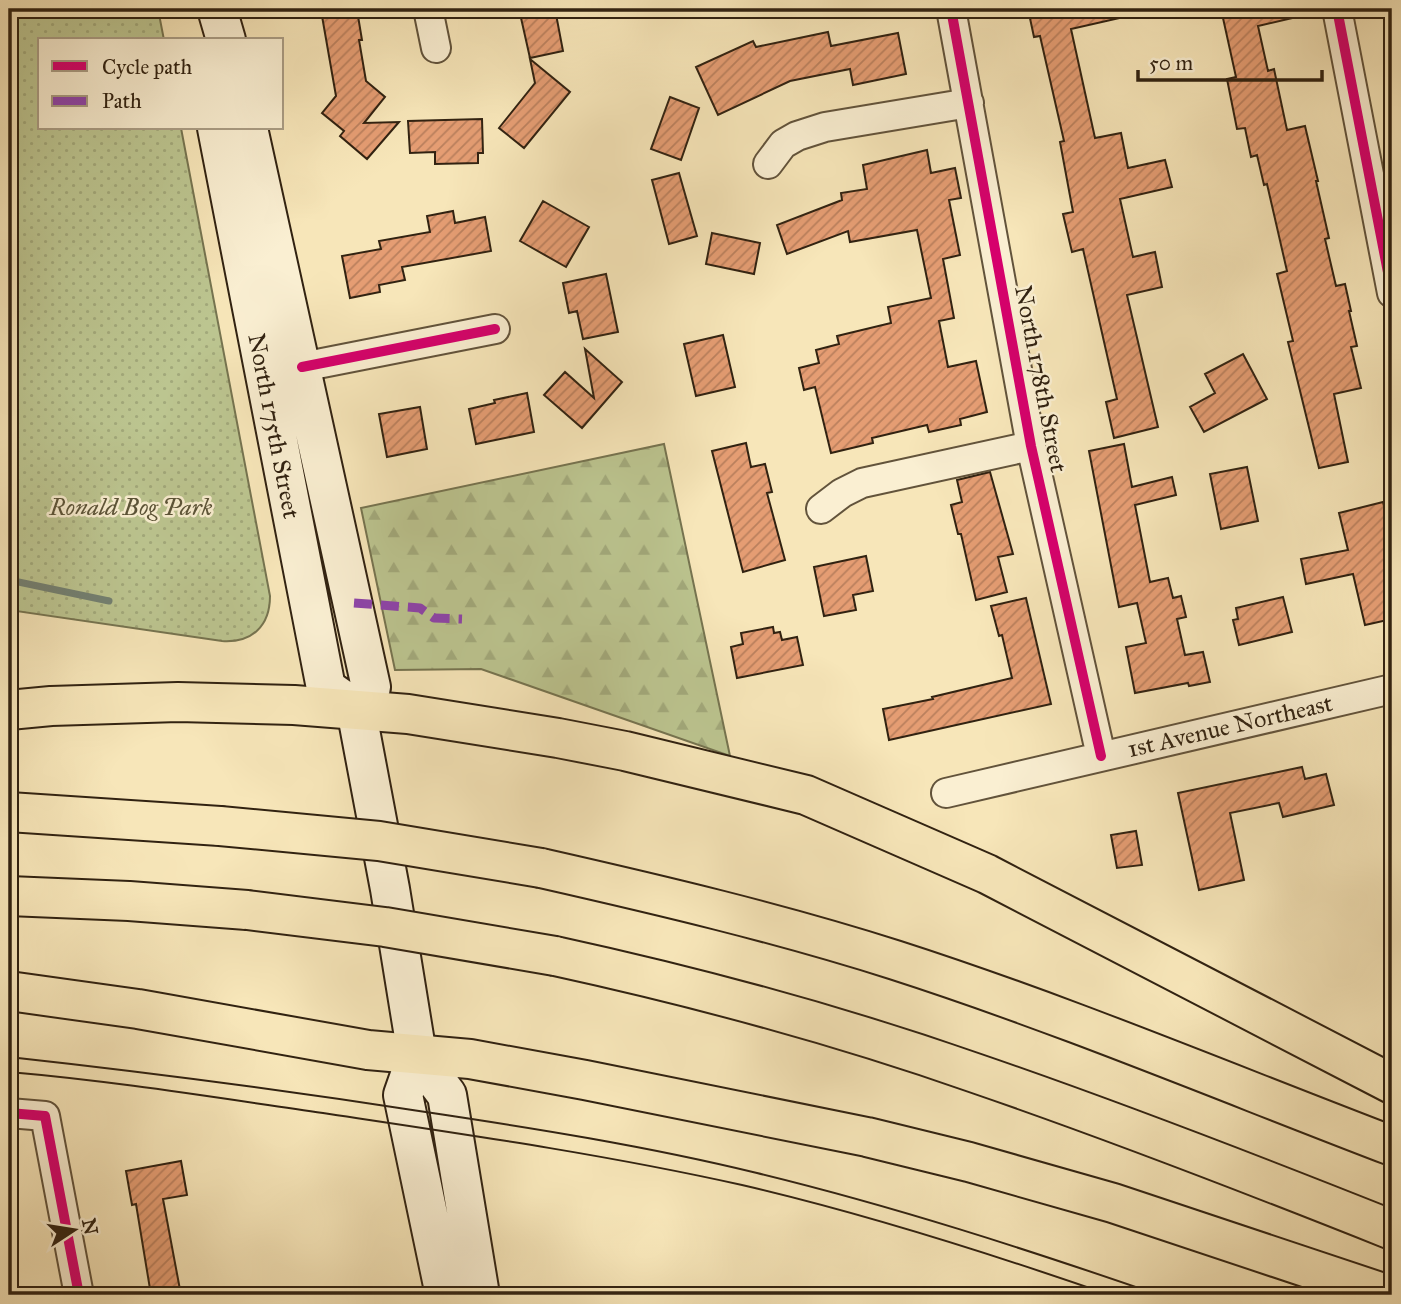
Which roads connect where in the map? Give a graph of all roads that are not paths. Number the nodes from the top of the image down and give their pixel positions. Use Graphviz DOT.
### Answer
graph roads {
  1 [pos="198,9"];
  2 [pos="217,9"];
  3 [pos="428,9"];
  4 [pos="951,9"];
  5 [pos="1337,9"];
  6 [pos="202,38"];
  7 [pos="225,38"];
  8 [pos="436,48"];
  9 [pos="969,103"];
  10 [pos="217,130"];
  11 [pos="248,130"];
  12 [pos="768,164"];
  13 [pos="1392,293"];
  14 [pos="495,329"];
  15 [pos="302,367"];
  16 [pos="1031,446"];
  17 [pos="821,509"];
  18 [pos="1392,689"];
  19 [pos="356,709"];
  20 [pos="9,710"];
  21 [pos="1101,755"];
  22 [pos="946,793"];
  23 [pos="9,812"];
  24 [pos="9,896"];
  25 [pos="9,991"];
  26 [pos="417,1055"];
  27 [pos="1392,1084"];
  28 [pos="9,1113"];
  29 [pos="1392,1146"];
  30 [pos="1392,1230"];
  31 [pos="79,1295"];
  32 [pos="444,1295"];
  33 [pos="481,1295"];
  34 [pos="1389,1295"];
  1 -- 6 [label="main road"];
  2 -- 7 [label="main road"];
  3 -- 8 [label="street"];
  4 -- 9 [label="street, North 178th Street"];
  5 -- 13 [label="street"];
  9 -- 12 [label="street"];
  9 -- 16 [label="street, North 178th Street"];
  10 -- 19 [label="main road, North 175th Street"];
  11 -- 15 [label="main road, North 175th Street"];
  14 -- 15 [label="street"];
  15 -- 19 [label="main road, North 175th Street"];
  16 -- 17 [label="street"];
  16 -- 21 [label="street, North 178th Street"];
  18 -- 21 [label="street, 1st Avenue Northeast"];
  19 -- 20 [label="highway"];
  19 -- 26 [label="main road"];
  19 -- 27 [label="highway"];
  21 -- 22 [label="street, 1st Avenue Northeast"];
  23 -- 29 [label="highway, bridge"];
  24 -- 30 [label="highway, bridge"];
  25 -- 26 [label="highway"];
  26 -- 32 [label="main road"];
  26 -- 33 [label="main road"];
  26 -- 34 [label="highway"];
  28 -- 31 [label="street"];
}
